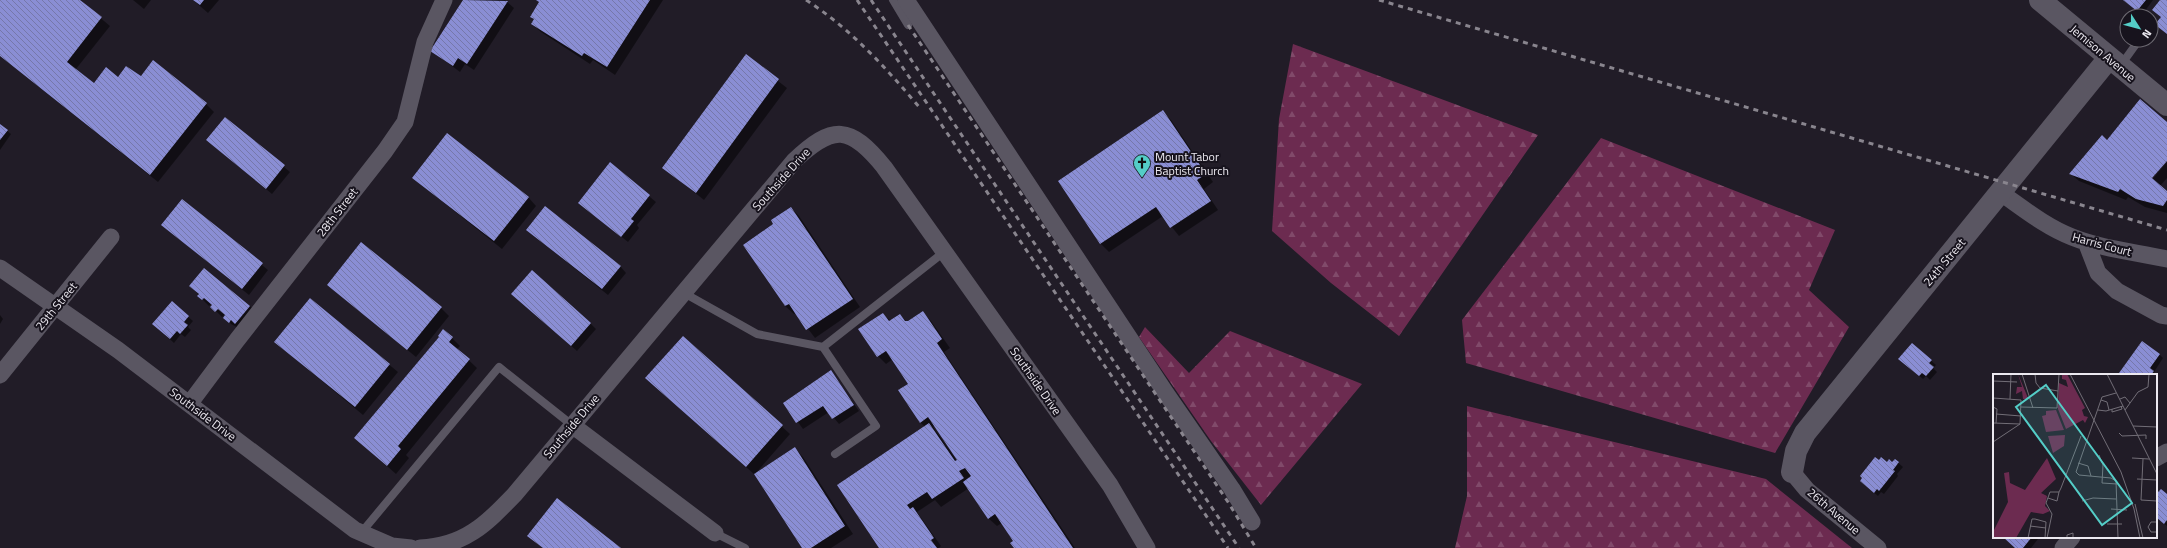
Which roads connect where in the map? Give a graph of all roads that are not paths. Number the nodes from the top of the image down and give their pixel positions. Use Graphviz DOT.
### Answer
graph roads {
  1 [pos="444,0"];
  2 [pos="892,0"];
  3 [pos="906,0"];
  4 [pos="2040,0"];
  5 [pos="908,25"];
  6 [pos="2131,48"];
  7 [pos="2115,63"];
  8 [pos="2167,105"];
  9 [pos="2001,193"];
  10 [pos="111,237"];
  11 [pos="2086,242"];
  12 [pos="944,252"];
  13 [pos="2167,259"];
  14 [pos="0,268"];
  15 [pos="684,293"];
  16 [pos="56,306"];
  17 [pos="2167,316"];
  18 [pos="823,347"];
  19 [pos="0,375"];
  20 [pos="190,404"];
  21 [pos="572,425"];
  22 [pos="2167,452"];
  23 [pos="835,454"];
  24 [pos="2157,457"];
  25 [pos="1792,472"];
  26 [pos="1252,522"];
  27 [pos="361,533"];
  28 [pos="715,533"];
  29 [pos="2071,538"];
  30 [pos="411,548"];
  31 [pos="420,548"];
  32 [pos="745,548"];
  33 [pos="1147,548"];
  34 [pos="1878,548"];
  35 [pos="2064,548"];
  1 -- 20 [label="street, 28th Street"];
  2 -- 5 [label="lane"];
  3 -- 26 [label="street"];
  4 -- 7 [label="street, Jemison Avenue"];
  6 -- 7 [label="lane"];
  7 -- 8 [label="street, Jemison Avenue"];
  7 -- 9 [label="street, 24th Street"];
  9 -- 11 [label="street, Harris Court"];
  9 -- 25 [label="street, 24th Street"];
  10 -- 16 [label="street, 29th Street"];
  11 -- 13 [label="street, Harris Court"];
  11 -- 17 [label="street"];
  12 -- 15 [label="street, Southside Drive"];
  12 -- 18 [label="lane"];
  12 -- 33 [label="street, Southside Drive"];
  14 -- 16 [label="street, Southside Drive"];
  15 -- 18 [label="lane"];
  15 -- 21 [label="street, Southside Drive"];
  16 -- 19 [label="street, 29th Street"];
  16 -- 20 [label="street, Southside Drive"];
  18 -- 23 [label="lane"];
  20 -- 27 [label="street, Southside Drive"];
  21 -- 27 [label="lane"];
  21 -- 28 [label="street"];
  21 -- 31 [label="street, Southside Drive"];
  22 -- 24 [label="street"];
  25 -- 34 [label="street, 26th Avenue"];
  27 -- 30 [label="street, Southside Drive"];
  28 -- 32 [label="lane"];
  29 -- 35 [label="street"];
}
